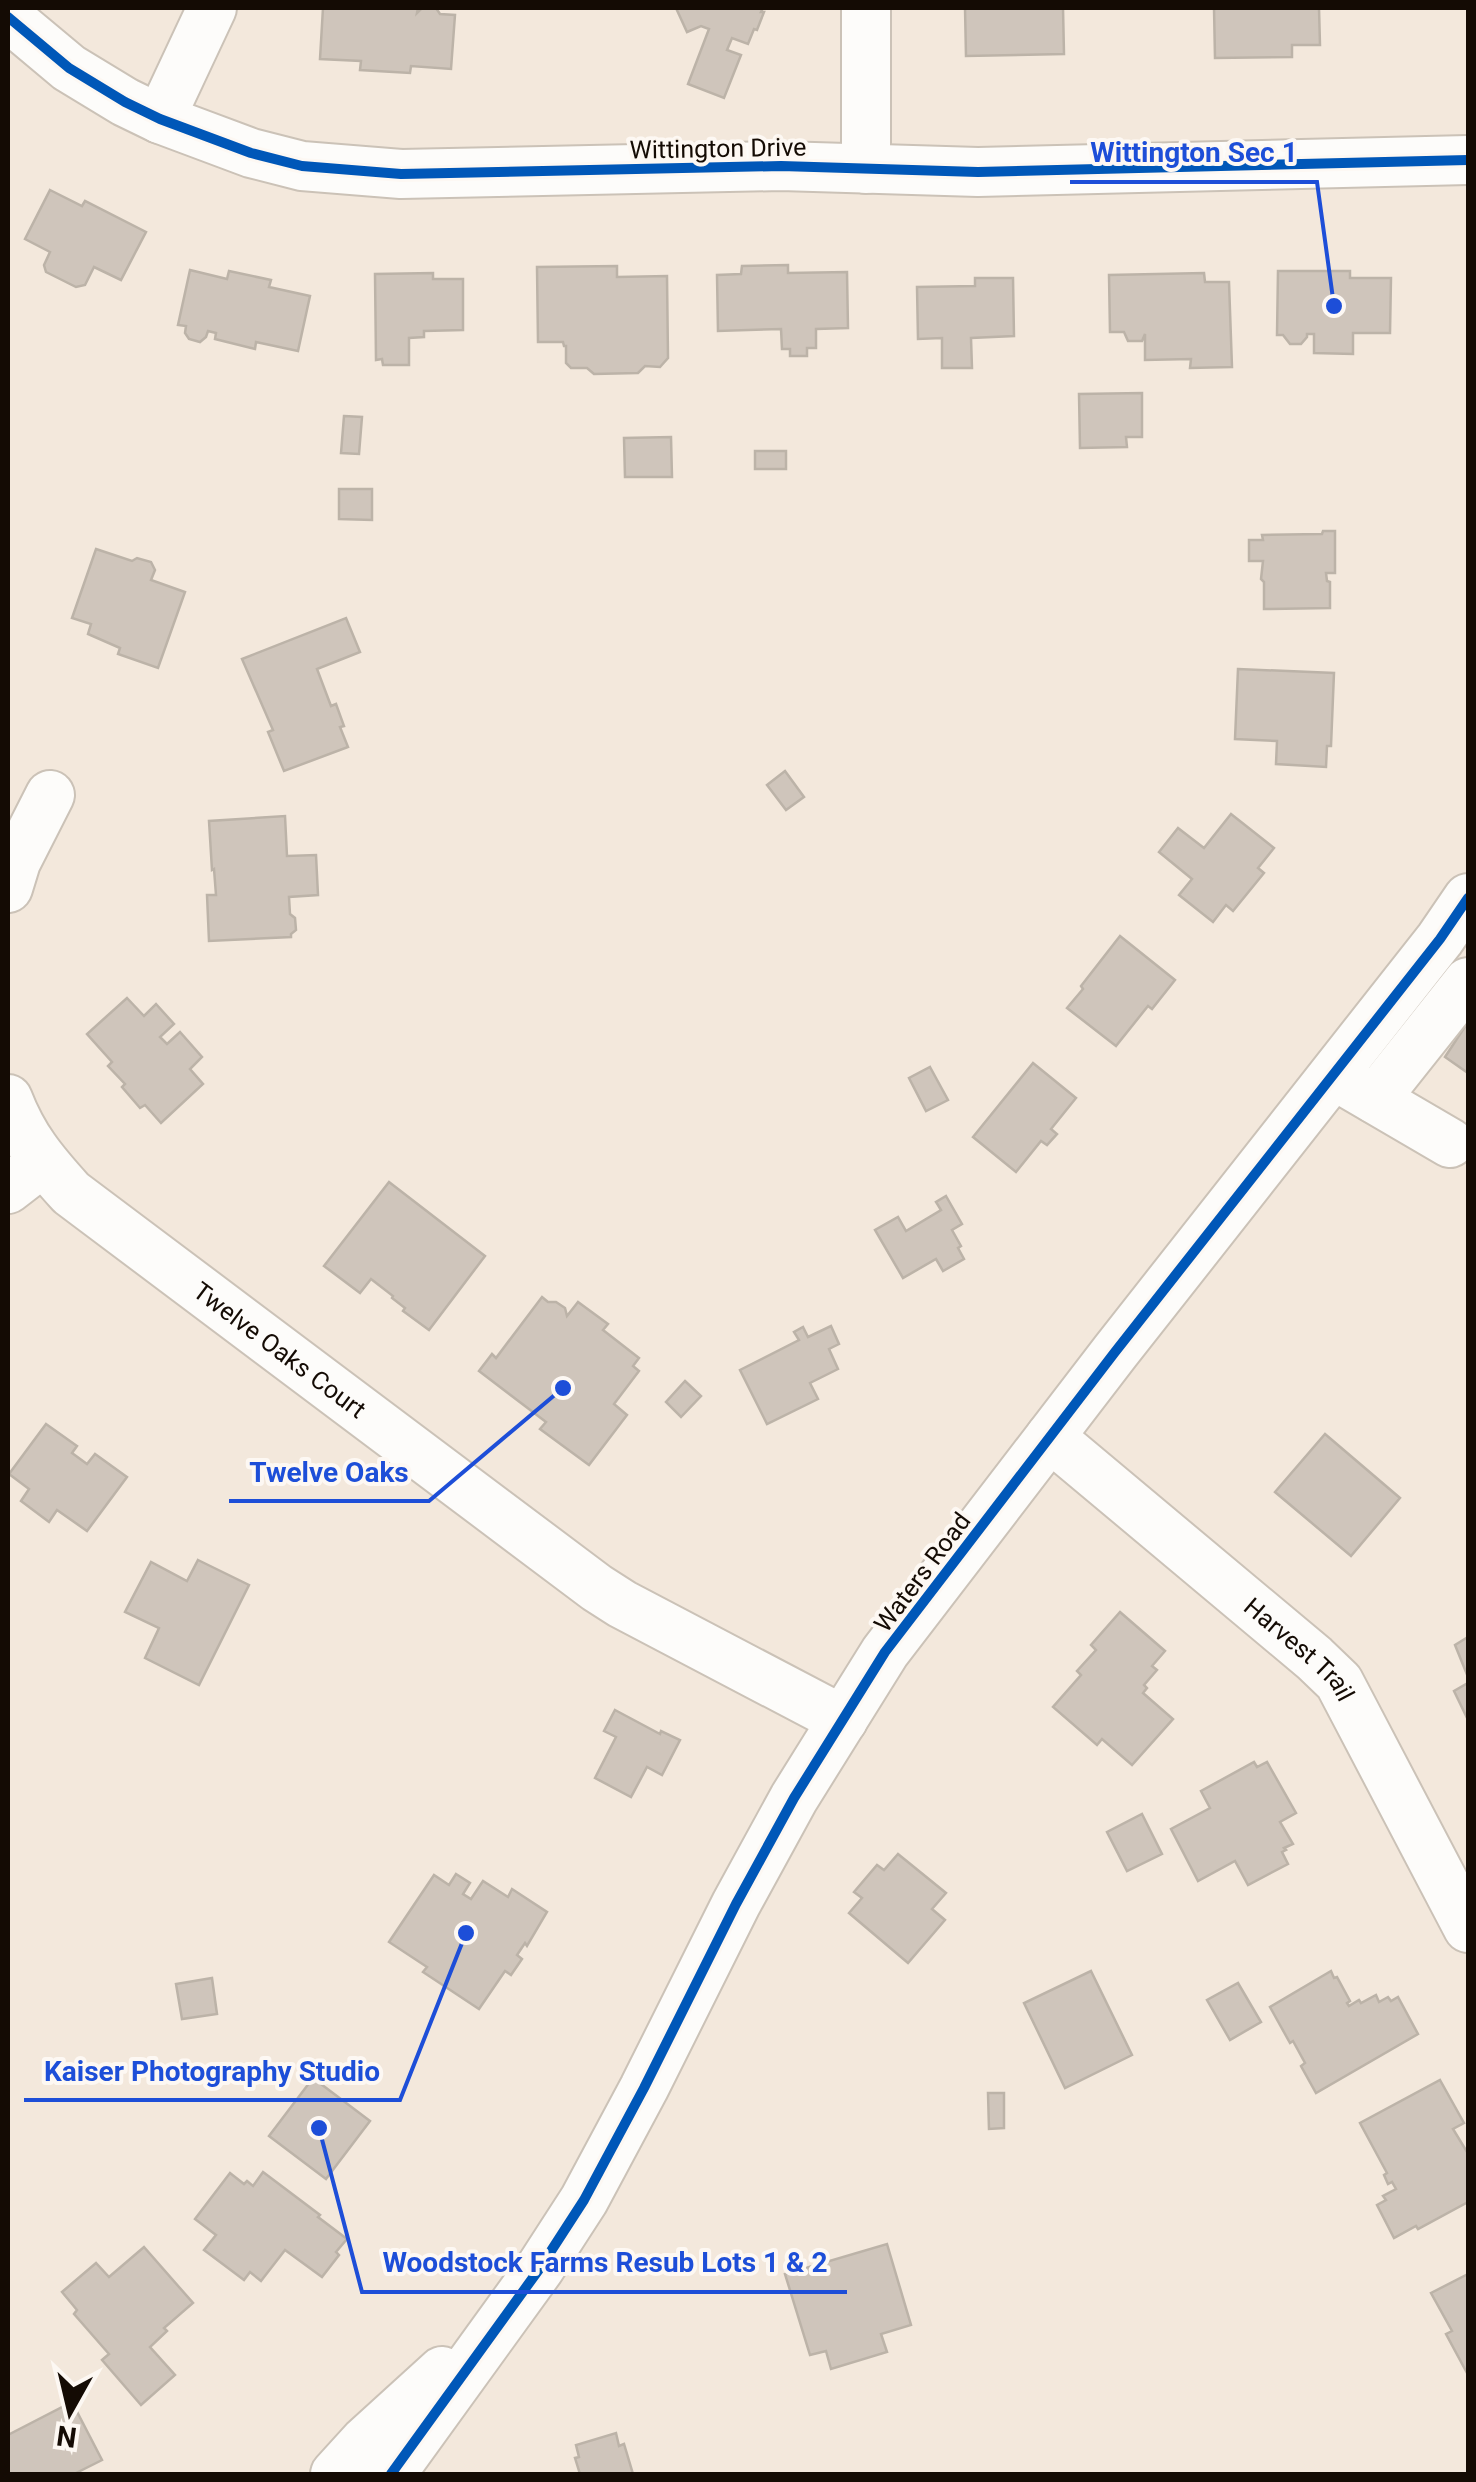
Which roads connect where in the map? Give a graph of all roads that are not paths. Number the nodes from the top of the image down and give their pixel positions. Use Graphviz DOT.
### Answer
graph roads {
  1 [pos="212,8"];
  2 [pos="866,8"];
  3 [pos="8,16"];
  4 [pos="160,120"];
  5 [pos="1468,160"];
  6 [pos="866,169"];
  7 [pos="50,795"];
  8 [pos="8,888"];
  9 [pos="1468,898"];
  10 [pos="1468,982"];
  11 [pos="1333,1074"];
  12 [pos="8,1098"];
  13 [pos="1375,1099"];
  14 [pos="1450,1142"];
  15 [pos="26,1176"];
  16 [pos="1050,1436"];
  17 [pos="843,1720"];
  18 [pos="1468,1928"];
  19 [pos="509,2312"];
  20 [pos="335,2474"];
  21 [pos="391,2474"];
  1 -- 4 [label="street"];
  2 -- 6 [label="street"];
  3 -- 4 [label="street, Wittington Drive"];
  4 -- 6 [label="street, Wittington Drive"];
  5 -- 6 [label="street, Wittington Drive"];
  7 -- 8 [label="street"];
  9 -- 11 [label="street, Waters Road"];
  10 -- 13 [label="street"];
  11 -- 13 [label="street"];
  11 -- 16 [label="street, Waters Road"];
  12 -- 15 [label="street, Twelve Oaks Court"];
  13 -- 14 [label="street"];
  15 -- 17 [label="street, Twelve Oaks Court"];
  16 -- 17 [label="street, Waters Road"];
  16 -- 18 [label="street, Harvest Trail"];
  17 -- 19 [label="street, Waters Road"];
  19 -- 20 [label="street, Waters Road"];
  19 -- 21 [label="street, Waters Road"];
}
